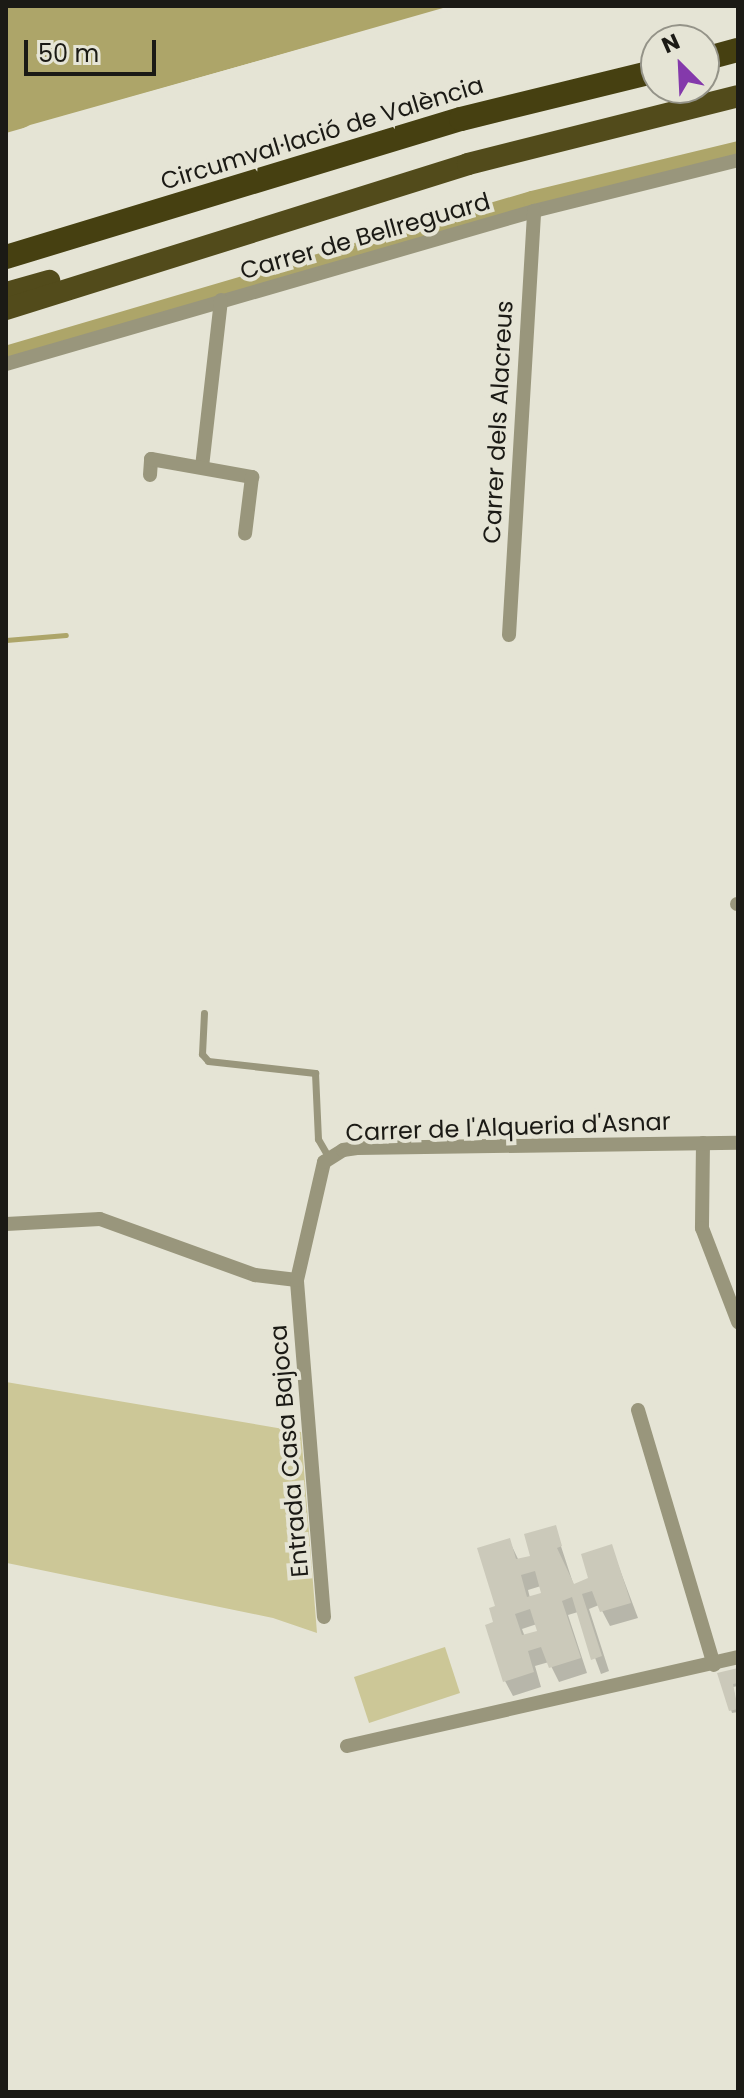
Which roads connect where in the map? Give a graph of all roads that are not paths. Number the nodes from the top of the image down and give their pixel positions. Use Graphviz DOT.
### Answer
graph roads {
  1 [pos="640,75"];
  2 [pos="738,96"];
  3 [pos="738,160"];
  4 [pos="316,210"];
  5 [pos="534,211"];
  6 [pos="6,257"];
  7 [pos="6,293"];
  8 [pos="221,300"];
  9 [pos="6,309"];
  10 [pos="6,364"];
  11 [pos="202,467"];
  12 [pos="150,475"];
  13 [pos="245,534"];
  14 [pos="509,635"];
  15 [pos="204,1013"];
  16 [pos="703,1143"];
  17 [pos="738,1143"];
  18 [pos="329,1158"];
  19 [pos="6,1224"];
  20 [pos="297,1280"];
  21 [pos="738,1322"];
  22 [pos="638,1410"];
  23 [pos="324,1617"];
  24 [pos="738,1657"];
  25 [pos="714,1665"];
  26 [pos="347,1746"];
  1 -- 6 [label="highway, Circumval·lació de València"];
  2 -- 4 [label="highway"];
  3 -- 5 [label="street, Carrer de Bellreguard"];
  4 -- 7 [label="highway"];
  4 -- 9 [label="highway"];
  5 -- 8 [label="street, Carrer de Bellreguard"];
  5 -- 14 [label="street, Carrer dels Alacreus"];
  8 -- 10 [label="street, Carrer de Bellreguard"];
  8 -- 11 [label="street"];
  11 -- 12 [label="street"];
  11 -- 13 [label="street"];
  15 -- 18 [label="lane"];
  16 -- 17 [label="street, Carrer de l'Alqueria d'Asnar"];
  16 -- 18 [label="street, Carrer de l'Alqueria d'Asnar"];
  16 -- 21 [label="street"];
  18 -- 20 [label="street, Carrer de l'Alqueria d'Asnar"];
  19 -- 20 [label="street"];
  20 -- 23 [label="street, Entrada Casa Bajoca"];
  22 -- 25 [label="street"];
  24 -- 25 [label="street"];
  25 -- 26 [label="street"];
}
